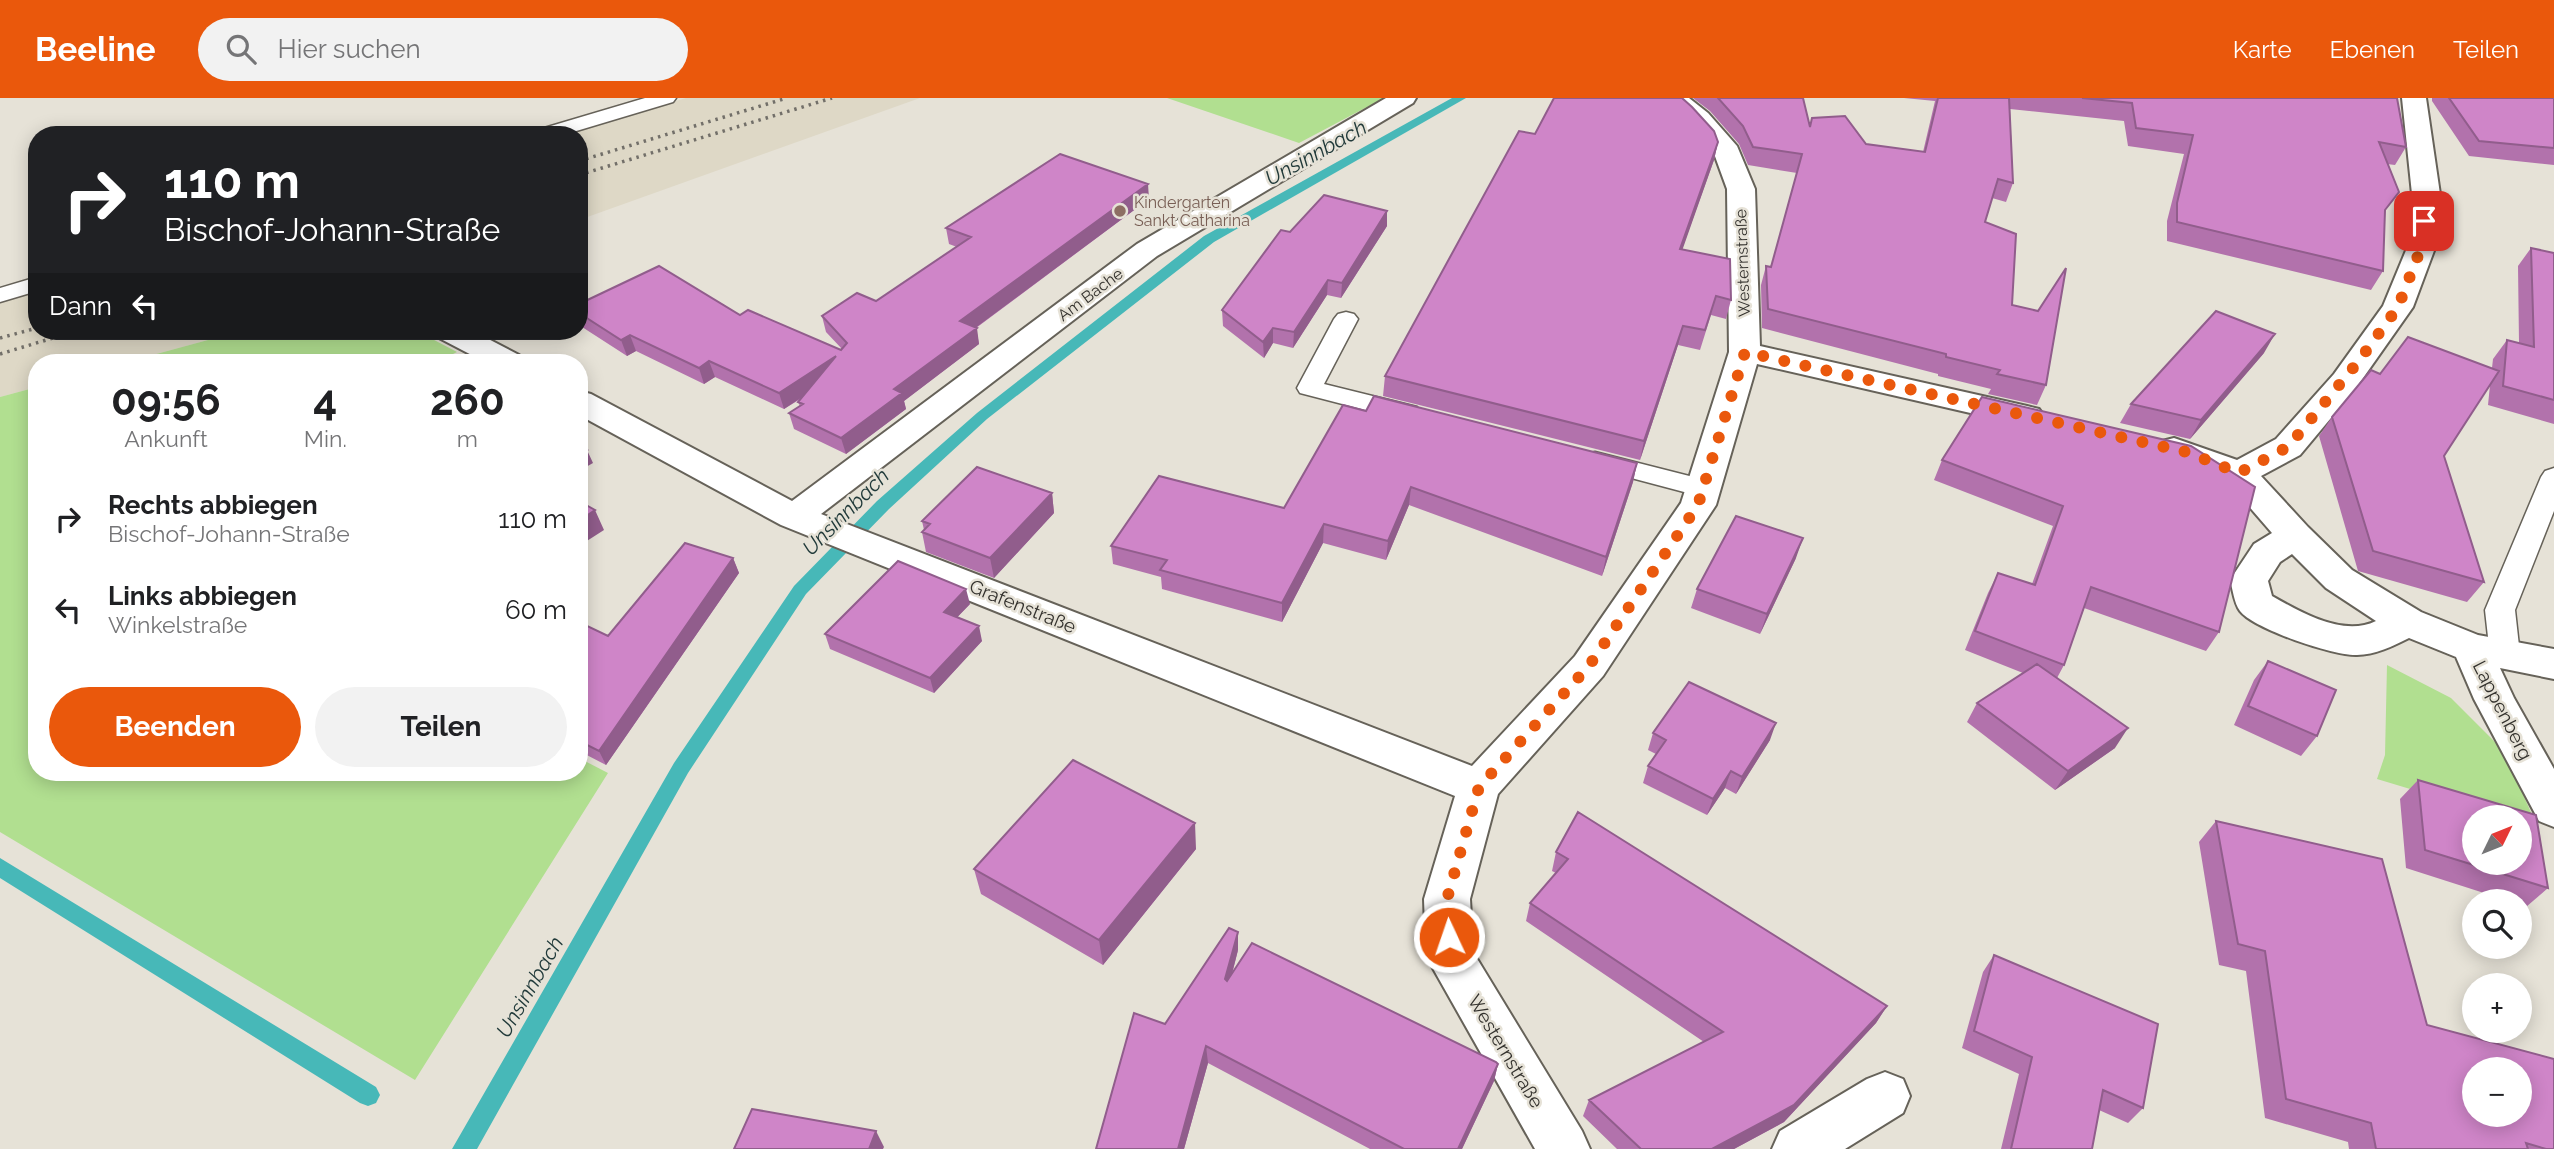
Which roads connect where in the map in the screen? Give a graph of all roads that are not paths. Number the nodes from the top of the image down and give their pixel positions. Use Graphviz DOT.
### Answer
graph roads {
  1 [pos="666,98"];
  2 [pos="1404,98"];
  3 [pos="1674,98"];
  4 [pos="2414,98"];
  5 [pos="571,126"];
  6 [pos="28,287"];
  7 [pos="0,295"];
  8 [pos="1346,319"];
  9 [pos="467,340"];
  10 [pos="1745,352"];
  11 [pos="493,354"];
  12 [pos="588,406"];
  13 [pos="1427,418"];
  14 [pos="2053,422"];
  15 [pos="2147,443"];
  16 [pos="1572,455"];
  17 [pos="2239,473"];
  18 [pos="2554,477"];
  19 [pos="1703,488"];
  20 [pos="794,517"];
  21 [pos="2295,536"];
  22 [pos="2407,622"];
  23 [pos="2488,652"];
  24 [pos="2554,664"];
  25 [pos="1479,787"];
  26 [pos="2554,809"];
  27 [pos="1885,1096"];
  28 [pos="1564,1149"];
  29 [pos="1798,1149"];
  1 -- 5 [label="lane"];
  2 -- 20 [label="street, Am Bache"];
  3 -- 10 [label="street, Westernstraße"];
  4 -- 17 [label="street"];
  6 -- 7 [label="lane"];
  8 -- 13 [label="lane"];
  9 -- 11 [label="street"];
  10 -- 14 [label="street"];
  10 -- 19 [label="street, Westernstraße"];
  12 -- 20 [label="street, Grafenstraße"];
  15 -- 17 [label="street"];
  16 -- 19 [label="lane"];
  17 -- 21 [label="street"];
  18 -- 23 [label="lane"];
  19 -- 25 [label="street, Westernstraße"];
  20 -- 25 [label="street, Grafenstraße"];
  21 -- 22 [label="street"];
  21 -- 22 [label="street"];
  22 -- 23 [label="street"];
  23 -- 24 [label="street"];
  23 -- 26 [label="street, Lappenberg"];
  25 -- 28 [label="street, Westernstraße"];
  27 -- 29 [label="street"];
}
